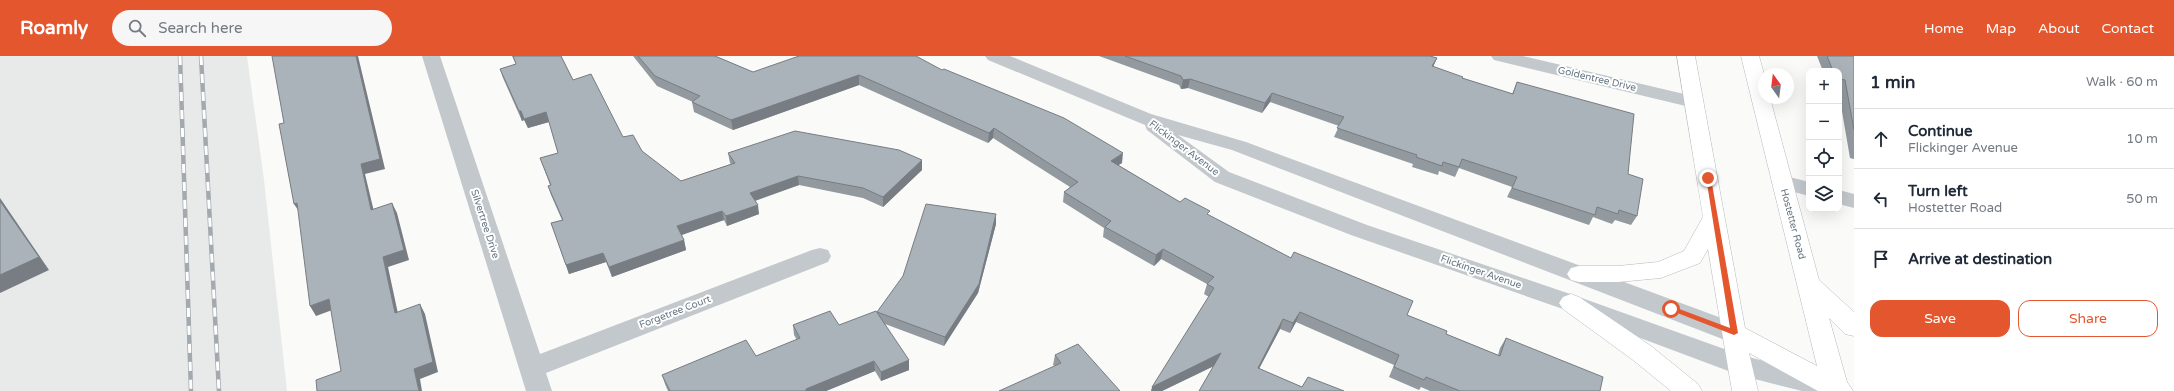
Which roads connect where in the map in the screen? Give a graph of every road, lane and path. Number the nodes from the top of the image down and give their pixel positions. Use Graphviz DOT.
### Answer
graph roads {
  1 [pos="431,56"];
  2 [pos="994,56"];
  3 [pos="1500,56"];
  4 [pos="1686,56"];
  5 [pos="1750,56"];
  6 [pos="1694,102"];
  7 [pos="1144,118"];
  8 [pos="1782,182"];
  9 [pos="1806,188"];
  10 [pos="1842,198"];
  11 [pos="1854,201"];
  12 [pos="1714,216"];
  13 [pos="820,256"];
  14 [pos="1579,274"];
  15 [pos="1810,285"];
  16 [pos="1571,303"];
  17 [pos="1854,327"];
  18 [pos="1734,333"];
  19 [pos="1739,365"];
  20 [pos="531,368"];
  21 [pos="1837,390"];
  22 [pos="539,391"];
  23 [pos="1689,391"];
  24 [pos="1745,391"];
  1 -- 20 [label="street, Silvertree Drive"];
  2 -- 7 [label="street, Flickinger Avenue"];
  3 -- 6 [label="street, Goldentree Drive"];
  4 -- 6 [label="main road"];
  5 -- 8 [label="main road, Hostetter Road"];
  6 -- 12 [label="main road"];
  7 -- 14 [label="street, Flickinger Avenue"];
  7 -- 16 [label="street, Flickinger Avenue"];
  8 -- 9 [label="street"];
  8 -- 15 [label="main road, Hostetter Road"];
  10 -- 11 [label="street"];
  12 -- 14 [label="main road"];
  12 -- 18 [label="main road"];
  13 -- 20 [label="street, Forgetree Court"];
  14 -- 18 [label="street, Flickinger Avenue"];
  15 -- 17 [label="main road"];
  15 -- 21 [label="main road, Hostetter Road"];
  16 -- 19 [label="street, Flickinger Avenue"];
  16 -- 23 [label="main road"];
  18 -- 19 [label="main road"];
  18 -- 21 [label="main road, Flickinger Avenue"];
  19 -- 21 [label="street, Flickinger Avenue"];
  19 -- 24 [label="main road"];
  20 -- 22 [label="street, Silvertree Drive"];
}
